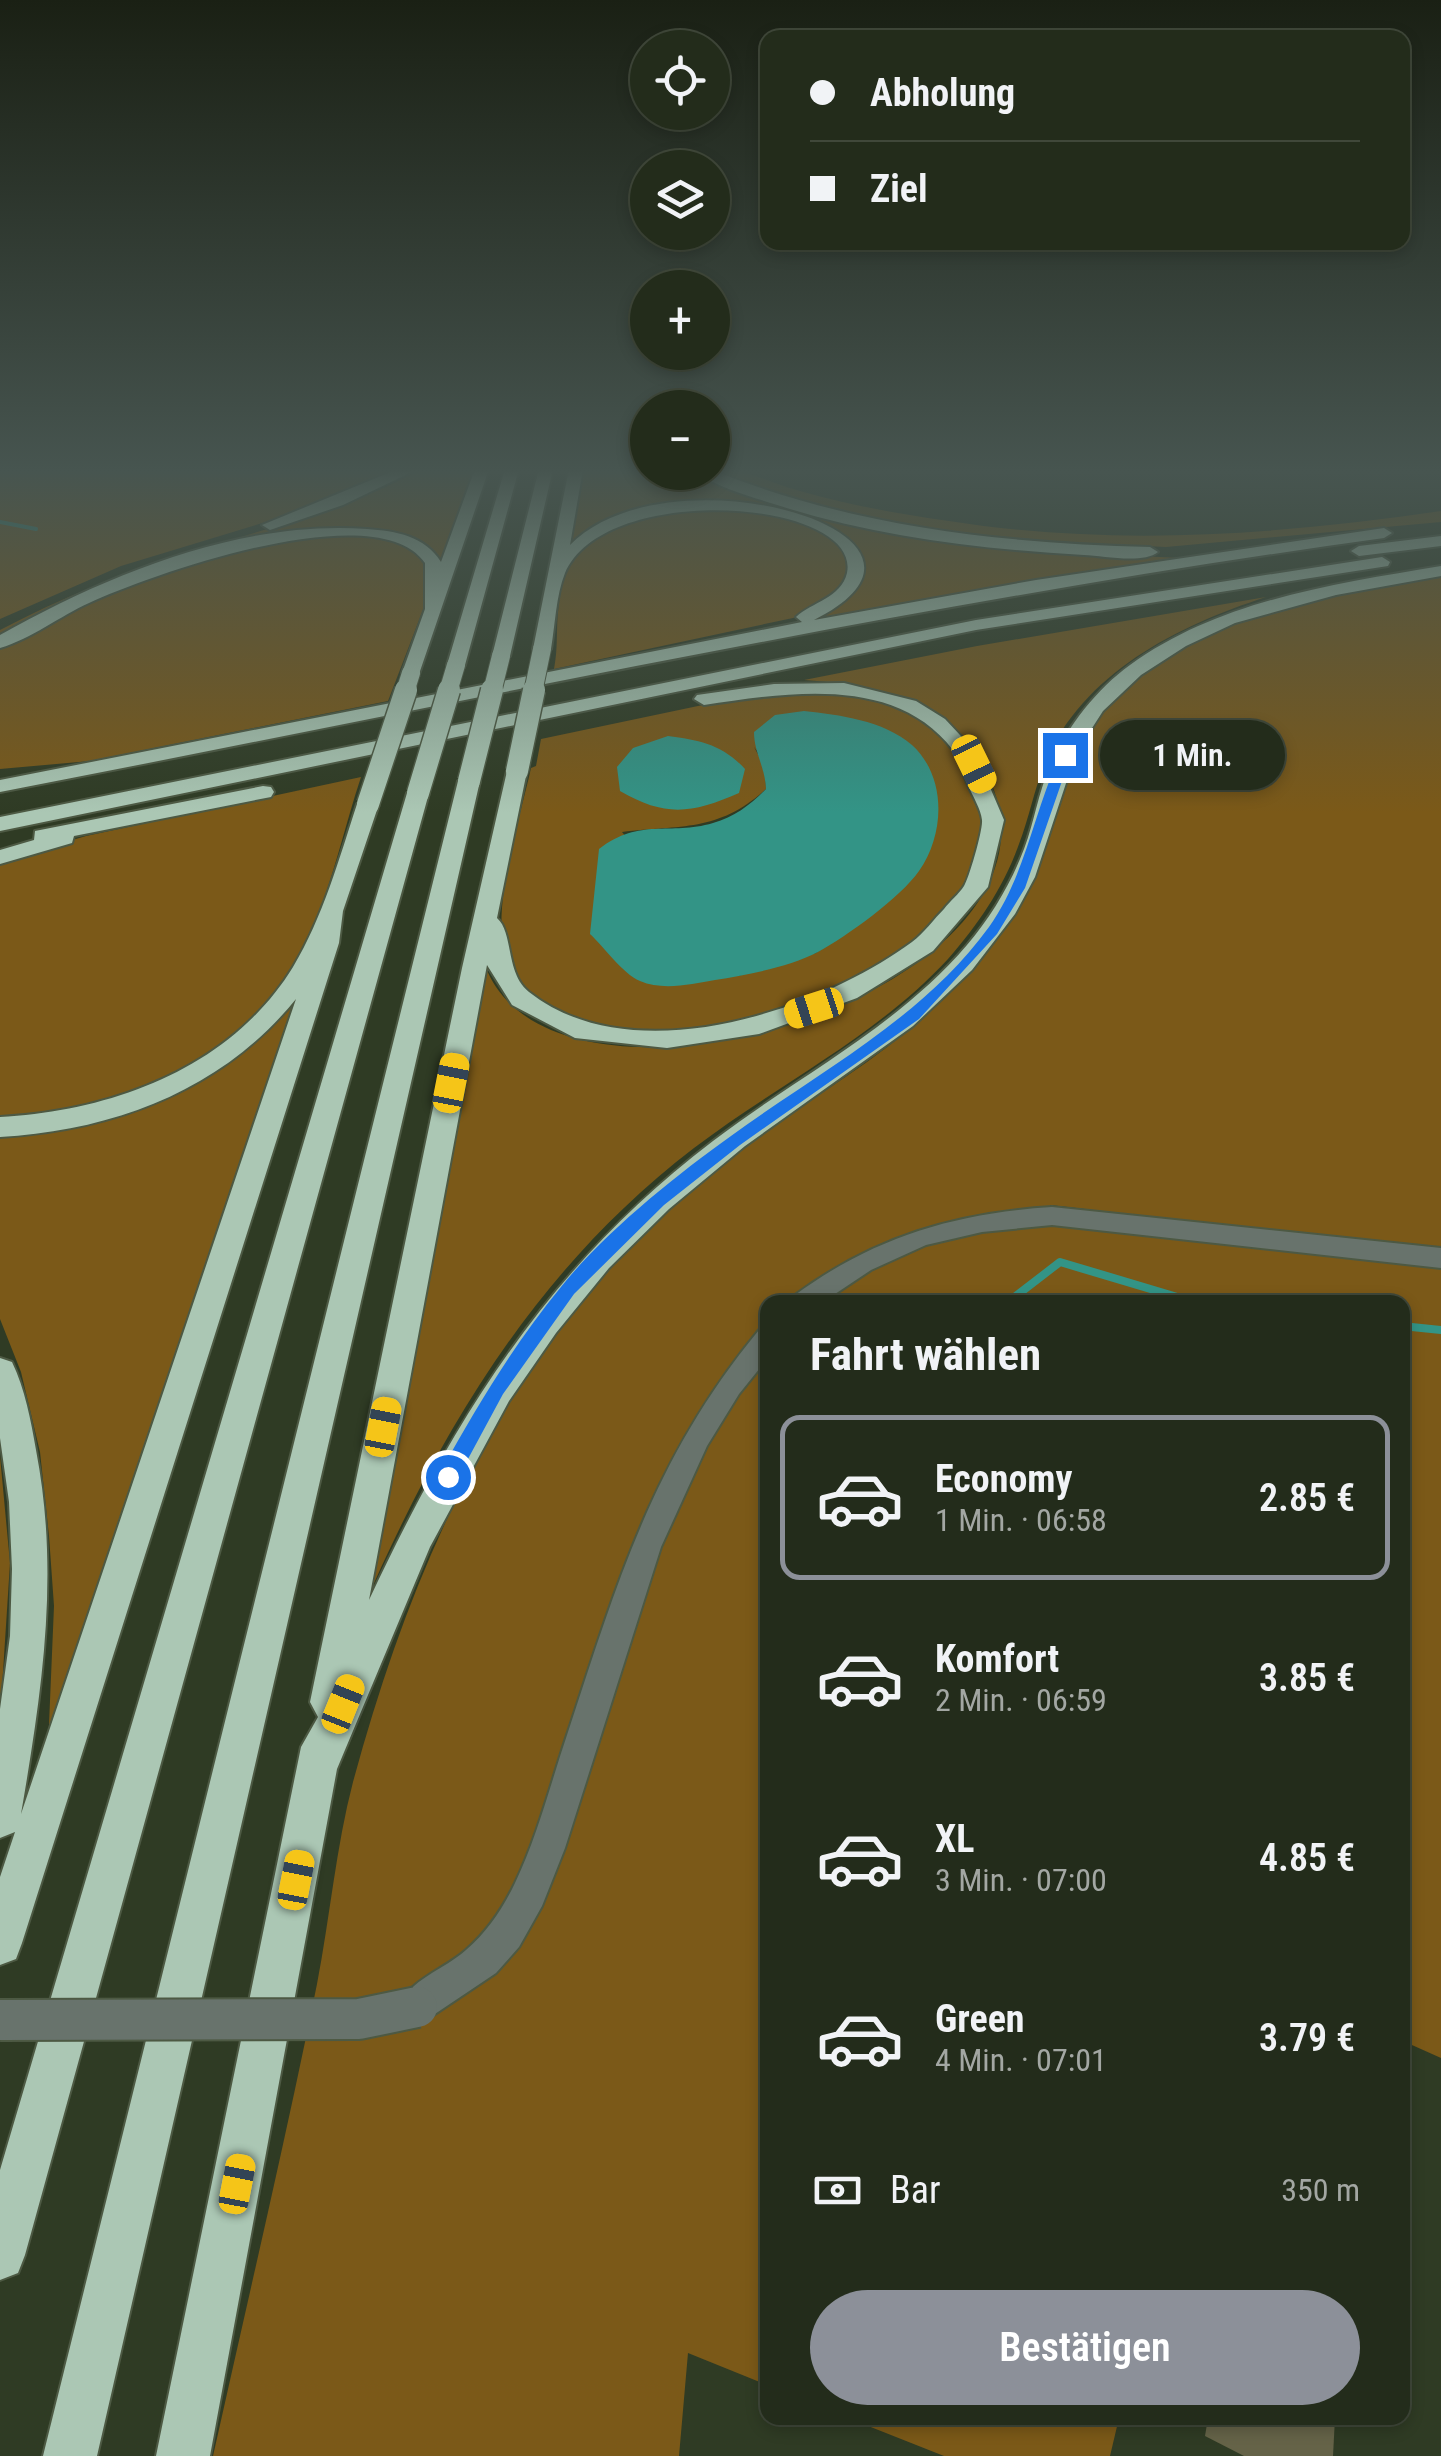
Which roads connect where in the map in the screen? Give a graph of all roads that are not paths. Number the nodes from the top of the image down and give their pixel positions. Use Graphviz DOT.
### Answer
graph roads {
  1 [pos="91,584"];
  2 [pos="123,584"];
  3 [pos="435,584"];
  4 [pos="442,584"];
  5 [pos="479,584"];
  6 [pos="518,584"];
  7 [pos="555,584"];
  8 [pos="853,584"];
  9 [pos="1043,584"];
  10 [pos="1140,584"];
  11 [pos="1233,584"];
  12 [pos="1371,584"];
  13 [pos="433,608"];
  14 [pos="0,625"];
  15 [pos="976,625"];
  16 [pos="0,642"];
  17 [pos="701,646"];
  18 [pos="704,699"];
  19 [pos="97,767"];
  20 [pos="0,774"];
  21 [pos="0,786"];
  22 [pos="0,804"];
  23 [pos="127,820"];
  24 [pos="0,824"];
  25 [pos="0,844"];
  26 [pos="0,858"];
  27 [pos="489,911"];
  28 [pos="332,912"];
  29 [pos="0,1127"];
  30 [pos="1441,1258"];
  31 [pos="813,1295"];
  32 [pos="760,1347"];
  33 [pos="0,1372"];
  34 [pos="318,1766"];
  35 [pos="0,1817"];
  36 [pos="0,1943"];
  37 [pos="0,2020"];
  38 [pos="0,2255"];
  39 [pos="70,2456"];
  40 [pos="182,2456"];
  1 -- 14 [label="highway"];
  2 -- 16 [label="highway"];
  3 -- 13 [label="highway"];
  4 -- 13 [label="highway"];
  5 -- 38 [label="highway, bridge"];
  6 -- 39 [label="highway, bridge"];
  7 -- 27 [label="highway, bridge"];
  8 -- 17 [label="highway"];
  9 -- 17 [label="highway"];
  10 -- 22 [label="highway"];
  11 -- 15 [label="highway"];
  12 -- 34 [label="highway"];
  13 -- 28 [label="highway, bridge"];
  15 -- 18 [label="highway"];
  15 -- 24 [label="highway"];
  17 -- 19 [label="highway"];
  18 -- 23 [label="highway"];
  18 -- 27 [label="highway"];
  19 -- 20 [label="highway"];
  19 -- 21 [label="highway"];
  23 -- 25 [label="highway"];
  23 -- 26 [label="highway"];
  27 -- 34 [label="highway"];
  28 -- 29 [label="highway"];
  28 -- 36 [label="highway"];
  30 -- 31 [label="street"];
  32 -- 37 [label="street, bridge"];
  33 -- 35 [label="highway"];
  34 -- 40 [label="highway"];
}
